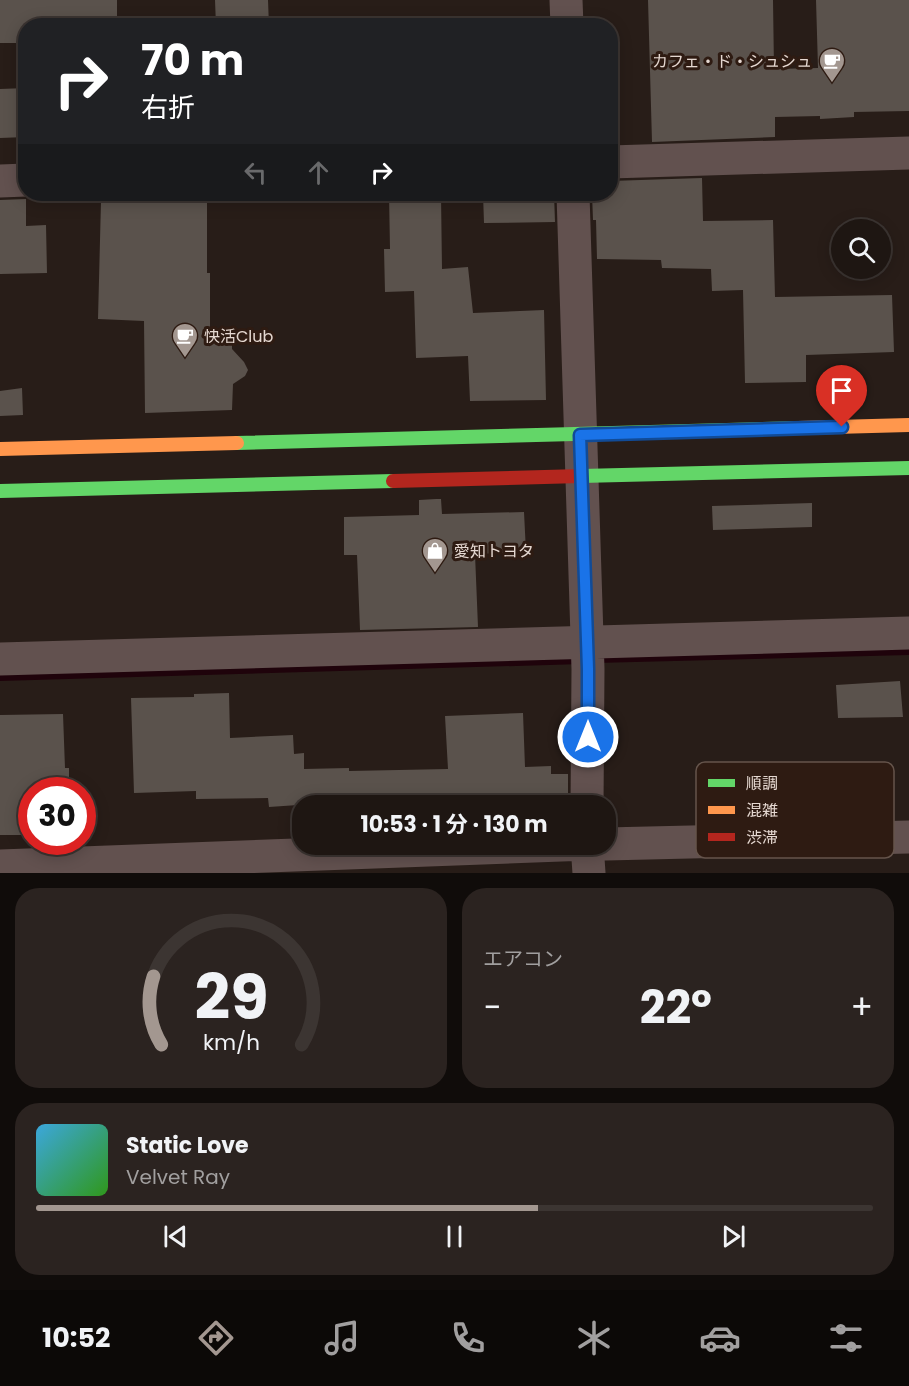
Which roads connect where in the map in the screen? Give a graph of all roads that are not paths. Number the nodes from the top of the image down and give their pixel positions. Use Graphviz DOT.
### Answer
graph roads {
  1 [pos="566,0"];
  2 [pos="567,18"];
  3 [pos="909,153"];
  4 [pos="618,162"];
  5 [pos="18,180"];
  6 [pos="0,181"];
  7 [pos="573,201"];
  8 [pos="909,425"];
  9 [pos="580,435"];
  10 [pos="0,449"];
  11 [pos="909,468"];
  12 [pos="581,476"];
  13 [pos="0,490"];
  14 [pos="909,633"];
  15 [pos="587,651"];
  16 [pos="0,659"];
  17 [pos="587,795"];
  18 [pos="894,837"];
  19 [pos="909,837"];
  20 [pos="696,842"];
  21 [pos="616,844"];
  22 [pos="294,855"];
  23 [pos="588,855"];
  24 [pos="0,866"];
  25 [pos="589,873"];
  1 -- 2 [label="street"];
  3 -- 4 [label="street"];
  5 -- 6 [label="street"];
  7 -- 9 [label="street"];
  8 -- 9 [label="street"];
  9 -- 10 [label="street"];
  9 -- 12 [label="street"];
  11 -- 12 [label="street"];
  12 -- 13 [label="street"];
  12 -- 15 [label="street"];
  14 -- 15 [label="street"];
  15 -- 16 [label="street"];
  15 -- 17 [label="street"];
  18 -- 19 [label="street"];
  20 -- 21 [label="street"];
  22 -- 24 [label="street"];
  23 -- 25 [label="street"];
}
